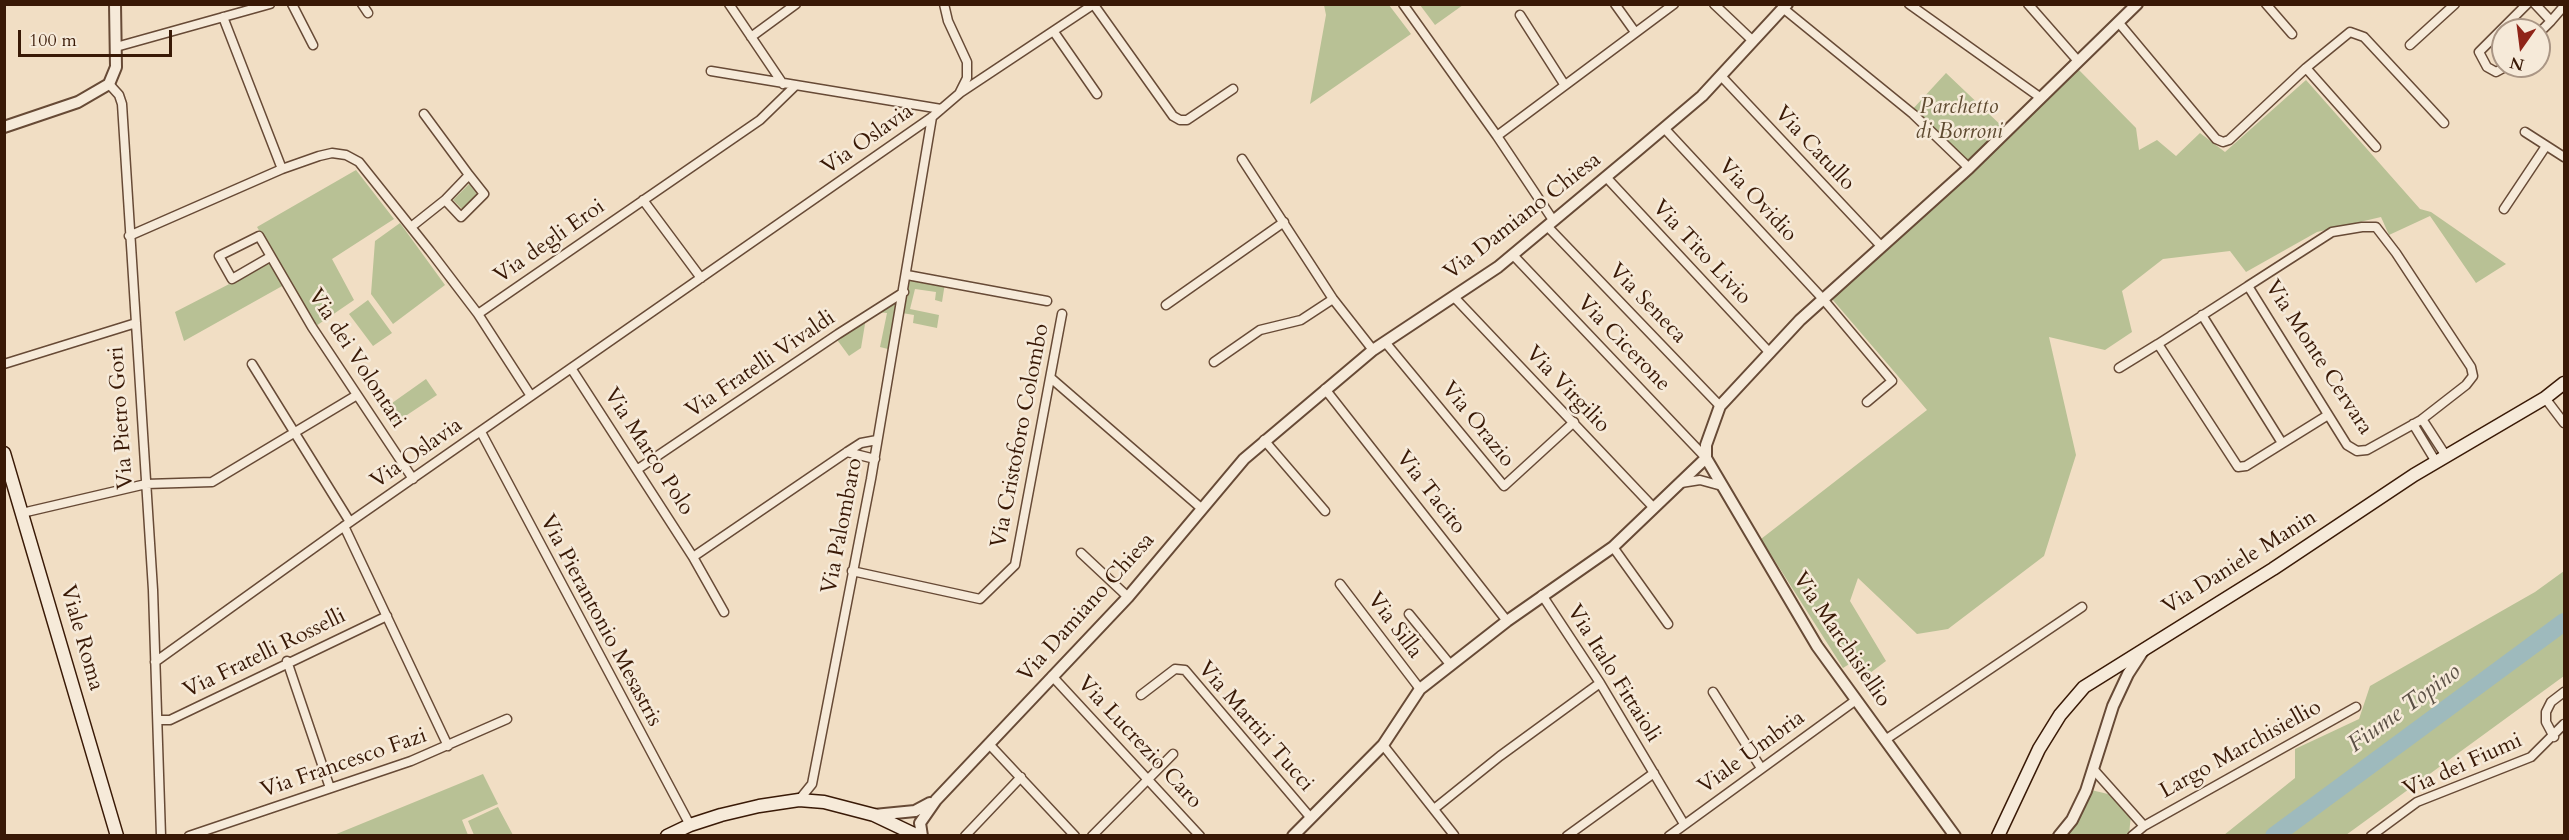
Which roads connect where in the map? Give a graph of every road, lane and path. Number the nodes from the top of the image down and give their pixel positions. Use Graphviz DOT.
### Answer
graph roads {
  1 [pos="115,4"];
  2 [pos="270,4"];
  3 [pos="292,4"];
  4 [pos="362,4"];
  5 [pos="729,4"];
  6 [pos="796,4"];
  7 [pos="944,4"];
  8 [pos="1403,4"];
  9 [pos="1615,4"];
  10 [pos="1674,4"];
  11 [pos="1714,4"];
  12 [pos="1909,4"];
  13 [pos="2028,4"];
  14 [pos="2137,4"];
  15 [pos="2266,4"];
  16 [pos="2455,4"];
  17 [pos="2527,4"];
  18 [pos="2535,4"];
  19 [pos="1094,5"];
  20 [pos="2565,6"];
  21 [pos="1785,7"];
  22 [pos="368,13"];
  23 [pos="1520,15"];
  24 [pos="224,17"];
  25 [pos="2513,18"];
  26 [pos="2548,18"];
  27 [pos="2551,21"];
  28 [pos="2119,23"];
  29 [pos="1054,32"];
  30 [pos="1635,32"];
  31 [pos="2292,34"];
  32 [pos="751,37"];
  33 [pos="2491,40"];
  34 [pos="1753,41"];
  35 [pos="313,45"];
  36 [pos="2410,45"];
  37 [pos="116,47"];
  38 [pos="2078,61"];
  39 [pos="2306,68"];
  40 [pos="2491,69"];
  41 [pos="711,71"];
  42 [pos="1722,77"];
  43 [pos="109,84"];
  44 [pos="783,84"];
  45 [pos="1564,84"];
  46 [pos="795,86"];
  47 [pos="1233,89"];
  48 [pos="960,93"];
  49 [pos="1097,94"];
  50 [pos="2040,98"];
  51 [pos="941,109"];
  52 [pos="424,114"];
  53 [pos="932,117"];
  54 [pos="2444,123"];
  55 [pos="4,127"];
  56 [pos="1664,128"];
  57 [pos="2525,132"];
  58 [pos="1497,136"];
  59 [pos="2546,146"];
  60 [pos="2376,147"];
  61 [pos="2565,157"];
  62 [pos="1242,159"];
  63 [pos="1969,168"];
  64 [pos="282,169"];
  65 [pos="469,175"];
  66 [pos="1606,177"];
  67 [pos="445,200"];
  68 [pos="643,200"];
  69 [pos="2504,209"];
  70 [pos="1284,222"];
  71 [pos="1550,223"];
  72 [pos="411,227"];
  73 [pos="129,236"];
  74 [pos="1881,246"];
  75 [pos="1513,255"];
  76 [pos="270,257"];
  77 [pos="907,274"];
  78 [pos="701,278"];
  79 [pos="2247,286"];
  80 [pos="904,292"];
  81 [pos="1454,297"];
  82 [pos="1334,298"];
  83 [pos="1823,299"];
  84 [pos="1047,301"];
  85 [pos="1166,305"];
  86 [pos="477,314"];
  87 [pos="1062,314"];
  88 [pos="2202,315"];
  89 [pos="136,323"];
  90 [pos="1385,342"];
  91 [pos="2158,345"];
  92 [pos="1373,350"];
  93 [pos="1770,353"];
  94 [pos="1214,363"];
  95 [pos="4,364"];
  96 [pos="252,364"];
  97 [pos="571,368"];
  98 [pos="2119,368"];
  99 [pos="1052,379"];
  100 [pos="2565,382"];
  101 [pos="1325,389"];
  102 [pos="357,395"];
  103 [pos="531,396"];
  104 [pos="2545,398"];
  105 [pos="1867,402"];
  106 [pos="1720,406"];
  107 [pos="2328,416"];
  108 [pos="2422,419"];
  109 [pos="1574,422"];
  110 [pos="2565,423"];
  111 [pos="2414,424"];
  112 [pos="295,432"];
  113 [pos="481,432"];
  114 [pos="877,440"];
  115 [pos="1264,440"];
  116 [pos="2282,443"];
  117 [pos="847,452"];
  118 [pos="4,453"];
  119 [pos="1706,458"];
  120 [pos="875,459"];
  121 [pos="2441,459"];
  122 [pos="638,469"];
  123 [pos="413,479"];
  124 [pos="1681,483"];
  125 [pos="146,484"];
  126 [pos="1722,486"];
  127 [pos="1201,508"];
  128 [pos="1654,508"];
  129 [pos="1325,512"];
  130 [pos="22,513"];
  131 [pos="347,524"];
  132 [pos="1613,547"];
  133 [pos="1081,553"];
  134 [pos="693,557"];
  135 [pos="852,571"];
  136 [pos="1340,584"];
  137 [pos="1542,595"];
  138 [pos="1128,597"];
  139 [pos="2082,607"];
  140 [pos="724,612"];
  141 [pos="1409,614"];
  142 [pos="387,616"];
  143 [pos="1507,621"];
  144 [pos="1668,624"];
  145 [pos="2145,648"];
  146 [pos="287,661"];
  147 [pos="155,662"];
  148 [pos="1449,663"];
  149 [pos="1052,676"];
  150 [pos="1600,683"];
  151 [pos="1420,689"];
  152 [pos="1713,692"];
  153 [pos="2565,692"];
  154 [pos="1142,695"];
  155 [pos="1857,700"];
  156 [pos="2356,707"];
  157 [pos="507,718"];
  158 [pos="158,720"];
  159 [pos="2565,724"];
  160 [pos="2554,736"];
  161 [pos="1885,740"];
  162 [pos="989,744"];
  163 [pos="1383,745"];
  164 [pos="448,746"];
  165 [pos="1173,754"];
  166 [pos="1761,768"];
  167 [pos="2094,770"];
  168 [pos="1654,772"];
  169 [pos="1021,777"];
  170 [pos="1148,779"];
  171 [pos="812,784"];
  172 [pos="330,788"];
  173 [pos="799,800"];
  174 [pos="936,800"];
  175 [pos="824,802"];
  176 [pos="1434,809"];
  177 [pos="874,815"];
  178 [pos="1310,817"];
  179 [pos="1684,824"];
  180 [pos="690,825"];
  181 [pos="2144,826"];
  182 [pos="1454,835"];
  183 [pos="117,836"];
  184 [pos="161,836"];
  185 [pos="189,836"];
  186 [pos="667,836"];
  187 [pos="920,836"];
  188 [pos="965,836"];
  189 [pos="1075,836"];
  190 [pos="1092,836"];
  191 [pos="1200,836"];
  192 [pos="1293,836"];
  193 [pos="1567,836"];
  194 [pos="1669,836"];
  195 [pos="1955,836"];
  196 [pos="1998,836"];
  197 [pos="2059,836"];
  198 [pos="2132,836"];
  199 [pos="2371,836"];
  1 -- 37 [label="street"];
  2 -- 24 [label="street"];
  3 -- 35 [label="street"];
  4 -- 22 [label="street"];
  5 -- 32 [label="street"];
  6 -- 32 [label="street"];
  7 -- 48 [label="street"];
  8 -- 58 [label="street, Via Seneca"];
  9 -- 30 [label="street"];
  10 -- 30 [label="street"];
  11 -- 34 [label="street"];
  12 -- 50 [label="street"];
  13 -- 38 [label="street"];
  14 -- 28 [label="street"];
  15 -- 31 [label="street"];
  16 -- 36 [label="street"];
  17 -- 25 [label="street"];
  18 -- 26 [label="street"];
  19 -- 29 [label="street, Via Oslavia"];
  19 -- 47 [label="street"];
  20 -- 27 [label="street"];
  21 -- 34 [label="street, Via Damiano Chiesa"];
  21 -- 63 [label="street"];
  23 -- 45 [label="street"];
  24 -- 37 [label="street"];
  24 -- 64 [label="street"];
  28 -- 38 [label="street"];
  28 -- 39 [label="street"];
  29 -- 48 [label="street, Via Oslavia"];
  29 -- 49 [label="street"];
  30 -- 45 [label="street"];
  32 -- 44 [label="street"];
  33 -- 40 [label="street"];
  34 -- 42 [label="street, Via Damiano Chiesa"];
  37 -- 43 [label="street"];
  38 -- 50 [label="street"];
  39 -- 54 [label="street"];
  39 -- 60 [label="street"];
  41 -- 44 [label="street"];
  42 -- 56 [label="street, Via Damiano Chiesa"];
  42 -- 74 [label="street, Via Catullo"];
  43 -- 55 [label="street"];
  43 -- 73 [label="street, Via Pietro Gori"];
  44 -- 46 [label="street"];
  45 -- 58 [label="street"];
  46 -- 51 [label="street"];
  46 -- 68 [label="street, Via degli Eroi"];
  48 -- 51 [label="street, Via Oslavia"];
  50 -- 63 [label="street"];
  51 -- 53 [label="street, Via Oslavia"];
  52 -- 65 [label="street"];
  53 -- 77 [label="street, Via Palombaro"];
  53 -- 78 [label="street, Via Oslavia"];
  56 -- 66 [label="street, Via Damiano Chiesa"];
  56 -- 83 [label="street, Via Ovidio"];
  57 -- 59 [label="street"];
  58 -- 71 [label="street, Via Seneca"];
  59 -- 61 [label="street"];
  59 -- 69 [label="street"];
  62 -- 70 [label="street"];
  63 -- 74 [label="street"];
  64 -- 72 [label="street"];
  64 -- 73 [label="street"];
  65 -- 67 [label="street"];
  65 -- 67 [label="street"];
  66 -- 71 [label="street, Via Damiano Chiesa"];
  66 -- 93 [label="street, Via Tito Livio"];
  67 -- 72 [label="street"];
  68 -- 78 [label="street"];
  68 -- 86 [label="street, Via degli Eroi"];
  70 -- 82 [label="street"];
  70 -- 85 [label="street"];
  71 -- 75 [label="street, Via Damiano Chiesa"];
  71 -- 106 [label="street, Via Seneca"];
  72 -- 86 [label="street"];
  73 -- 89 [label="street, Via Pietro Gori"];
  74 -- 83 [label="street"];
  75 -- 81 [label="street, Via Damiano Chiesa"];
  75 -- 119 [label="street, Via Cicerone"];
  76 -- 76 [label="street, Via dei Volontari"];
  76 -- 102 [label="street, Via dei Volontari"];
  77 -- 80 [label="street, Via Palombaro"];
  77 -- 84 [label="street"];
  78 -- 97 [label="street, Via Oslavia"];
  79 -- 88 [label="street"];
  79 -- 107 [label="street, Via Monte Cervara"];
  79 -- 108 [label="street, Via Monte Cervara"];
  80 -- 114 [label="street, Via Palombaro"];
  80 -- 122 [label="street, Via Fratelli Vivaldi"];
  81 -- 90 [label="street, Via Damiano Chiesa"];
  81 -- 109 [label="street, Via Virgilio"];
  82 -- 92 [label="street"];
  82 -- 94 [label="street"];
  83 -- 93 [label="street"];
  83 -- 105 [label="street, Via Ovidio"];
  86 -- 103 [label="street"];
  87 -- 99 [label="street, Via Cristoforo Colombo"];
  88 -- 91 [label="street"];
  88 -- 116 [label="street"];
  89 -- 95 [label="street"];
  89 -- 125 [label="street, Via Pietro Gori"];
  90 -- 92 [label="street, Via Damiano Chiesa"];
  90 -- 109 [label="street, Via Orazio"];
  91 -- 98 [label="street"];
  91 -- 116 [label="street"];
  92 -- 101 [label="street, Via Damiano Chiesa"];
  93 -- 106 [label="street"];
  96 -- 112 [label="street"];
  97 -- 103 [label="street, Via Oslavia"];
  97 -- 122 [label="street, Via Marco Polo"];
  99 -- 127 [label="street"];
  99 -- 135 [label="street, Via Cristoforo Colombo"];
  100 -- 104 [label="main road, Via Daniele Manin"];
  101 -- 115 [label="street, Via Damiano Chiesa"];
  101 -- 143 [label="street, Via Tacito"];
  102 -- 112 [label="street"];
  102 -- 123 [label="street, Via dei Volontari"];
  103 -- 113 [label="street, Via Oslavia"];
  104 -- 110 [label="street"];
  104 -- 121 [label="main road, Via Daniele Manin"];
  106 -- 119 [label="street"];
  107 -- 111 [label="street, Via Monte Cervara"];
  107 -- 116 [label="street"];
  108 -- 111 [label="street, Via Monte Cervara"];
  108 -- 121 [label="street"];
  109 -- 128 [label="street, Via Virgilio"];
  111 -- 121 [label="street"];
  112 -- 125 [label="street"];
  112 -- 131 [label="street"];
  113 -- 123 [label="street, Via Oslavia"];
  113 -- 180 [label="street, Via Pierantonio Mesastris"];
  114 -- 117 [label="street"];
  114 -- 120 [label="street, Via Palombaro"];
  115 -- 127 [label="street, Via Damiano Chiesa"];
  115 -- 129 [label="street"];
  117 -- 120 [label="street"];
  117 -- 134 [label="street"];
  118 -- 130 [label="main road, Viale Roma"];
  119 -- 124 [label="street"];
  119 -- 126 [label="street, Via Marchisiellio"];
  120 -- 135 [label="street, Via Palombaro"];
  121 -- 145 [label="main road, Via Daniele Manin"];
  122 -- 134 [label="street, Via Marco Polo"];
  123 -- 131 [label="street, Via Oslavia"];
  124 -- 126 [label="street"];
  124 -- 128 [label="street"];
  125 -- 130 [label="street"];
  125 -- 147 [label="street, Via Pietro Gori"];
  126 -- 155 [label="street, Via Marchisiellio"];
  127 -- 138 [label="street, Via Damiano Chiesa"];
  128 -- 132 [label="street"];
  130 -- 183 [label="main road, Viale Roma"];
  131 -- 142 [label="street"];
  131 -- 147 [label="street, Via Oslavia"];
  132 -- 137 [label="street"];
  132 -- 144 [label="street"];
  133 -- 138 [label="street"];
  134 -- 140 [label="street, Via Marco Polo"];
  135 -- 171 [label="street, Via Palombaro"];
  136 -- 151 [label="street, Via Silla"];
  137 -- 143 [label="street"];
  137 -- 150 [label="street, Via Italo Fittaioli"];
  138 -- 149 [label="street, Via Damiano Chiesa"];
  139 -- 161 [label="street"];
  141 -- 148 [label="street"];
  142 -- 146 [label="street, Via Fratelli Rosselli"];
  142 -- 164 [label="street"];
  143 -- 148 [label="street"];
  145 -- 167 [label="street"];
  145 -- 196 [label="main road, Via Daniele Manin"];
  146 -- 158 [label="street, Via Fratelli Rosselli"];
  146 -- 172 [label="street"];
  147 -- 158 [label="street, Via Pietro Gori"];
  148 -- 151 [label="street"];
  149 -- 162 [label="street, Via Damiano Chiesa"];
  149 -- 170 [label="street, Via Lucrezio Caro"];
  150 -- 168 [label="street, Via Italo Fittaioli"];
  150 -- 176 [label="street"];
  151 -- 163 [label="street"];
  152 -- 166 [label="street"];
  153 -- 160 [label="street"];
  154 -- 178 [label="street, Via Martiri Tucci"];
  155 -- 161 [label="street, Via Marchisiellio"];
  155 -- 166 [label="street, Viale Umbria"];
  156 -- 181 [label="street, Largo Marchisiellio"];
  157 -- 164 [label="street, Via Francesco Fazi"];
  158 -- 184 [label="street, Via Pietro Gori"];
  159 -- 160 [label="street, Via dei Fiumi"];
  160 -- 199 [label="street, Via dei Fiumi"];
  161 -- 195 [label="street, Via Marchisiellio"];
  162 -- 169 [label="street"];
  162 -- 174 [label="street, Via Damiano Chiesa"];
  163 -- 176 [label="street"];
  163 -- 178 [label="street"];
  164 -- 172 [label="street, Via Francesco Fazi"];
  165 -- 170 [label="street"];
  166 -- 179 [label="street, Viale Umbria"];
  167 -- 181 [label="street, Largo Marchisiellio"];
  167 -- 197 [label="street"];
  168 -- 179 [label="street, Via Italo Fittaioli"];
  168 -- 193 [label="street, Via Italo Fittaioli"];
  169 -- 188 [label="street"];
  169 -- 189 [label="street"];
  170 -- 190 [label="street"];
  170 -- 191 [label="street, Via Lucrezio Caro"];
  171 -- 173 [label="street, Via Palombaro"];
  171 -- 175 [label="street"];
  172 -- 185 [label="street, Via Francesco Fazi"];
  173 -- 175 [label="main road"];
  173 -- 180 [label="main road"];
  174 -- 177 [label="street, Via Damiano Chiesa"];
  174 -- 187 [label="street, Via Damiano Chiesa"];
  175 -- 177 [label="main road"];
  176 -- 182 [label="street"];
  177 -- 187 [label="main road"];
  178 -- 192 [label="street"];
  179 -- 194 [label="street, Viale Umbria"];
  180 -- 186 [label="main road"];
  181 -- 198 [label="street, Largo Marchisiellio"];
}
